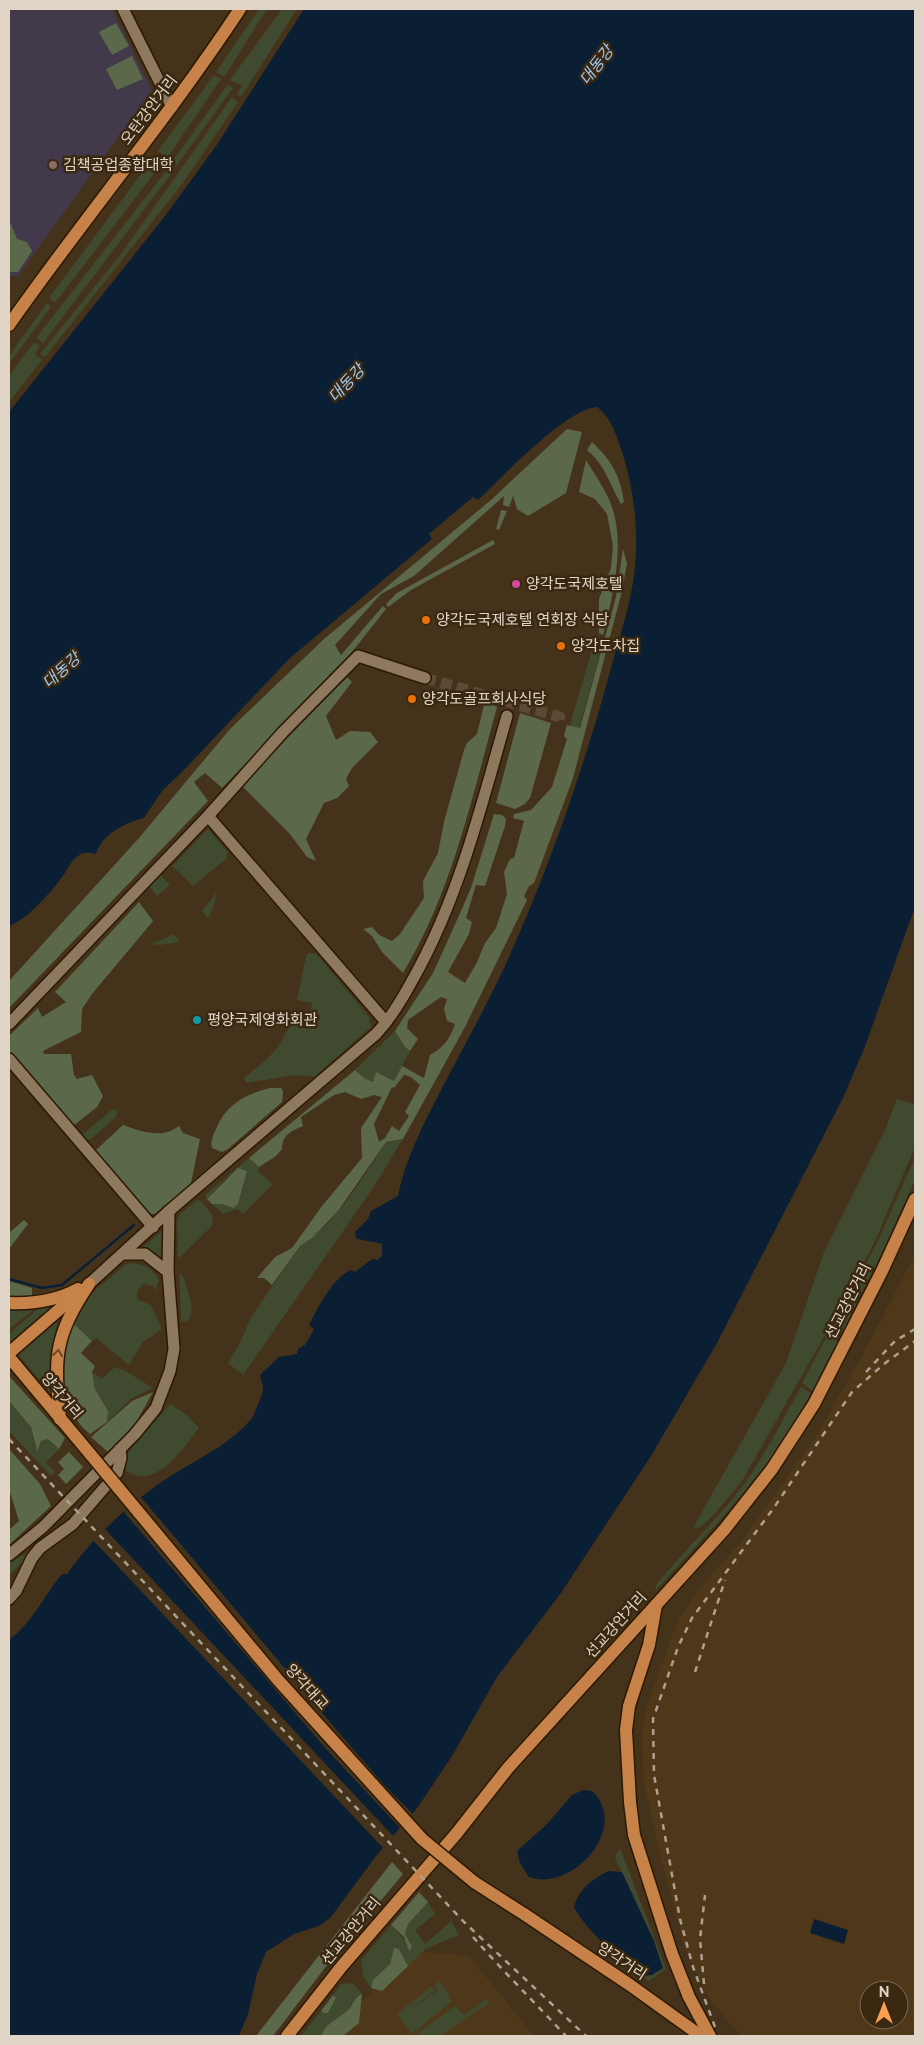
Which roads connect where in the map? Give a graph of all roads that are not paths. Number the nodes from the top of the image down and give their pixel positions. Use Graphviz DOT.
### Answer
graph roads {
  1 [pos="123,9"];
  2 [pos="240,9"];
  3 [pos="172,107"];
  4 [pos="9,324"];
  5 [pos="424,678"];
  6 [pos="506,716"];
  7 [pos="208,816"];
  8 [pos="386,1022"];
  9 [pos="9,1024"];
  10 [pos="9,1059"];
  11 [pos="915,1199"];
  12 [pos="169,1211"];
  13 [pos="153,1227"];
  14 [pos="123,1254"];
  15 [pos="168,1272"];
  16 [pos="89,1284"];
  17 [pos="9,1303"];
  18 [pos="9,1353"];
  19 [pos="9,1357"];
  20 [pos="60,1419"];
  21 [pos="120,1450"];
  22 [pos="91,1455"];
  23 [pos="9,1555"];
  24 [pos="9,1599"];
  25 [pos="656,1605"];
  26 [pos="524,1914"];
  27 [pos="689,1997"];
  28 [pos="680,2020"];
  29 [pos="287,2036"];
  30 [pos="702,2036"];
  31 [pos="710,2036"];
  1 -- 3 [label="street"];
  2 -- 3 [label="main road, 오탄강안거리"];
  3 -- 4 [label="main road, 오탄강안거리"];
  5 -- 7 [label="street"];
  6 -- 8 [label="street"];
  7 -- 8 [label="street"];
  7 -- 9 [label="street"];
  8 -- 12 [label="street"];
  10 -- 13 [label="street"];
  11 -- 25 [label="main road, 선교강안거리"];
  12 -- 13 [label="street"];
  12 -- 15 [label="street"];
  13 -- 14 [label="street"];
  14 -- 15 [label="street"];
  14 -- 16 [label="street"];
  15 -- 21 [label="street"];
  16 -- 17 [label="main road"];
  16 -- 18 [label="main road"];
  20 -- 16 [label="main road, one-way"];
  19 -- 20 [label="main road, 양각거리"];
  20 -- 22 [label="main road, 양각거리"];
  21 -- 23 [label="street"];
  21 -- 24 [label="street"];
  22 -- 26 [label="main road, 양각대교, bridge"];
  25 -- 27 [label="main road"];
  25 -- 29 [label="main road, 선교강안거리"];
  26 -- 28 [label="main road, 양각거리"];
  27 -- 28 [label="main road"];
  27 -- 31 [label="main road"];
  28 -- 30 [label="main road, 양각거리"];
}
